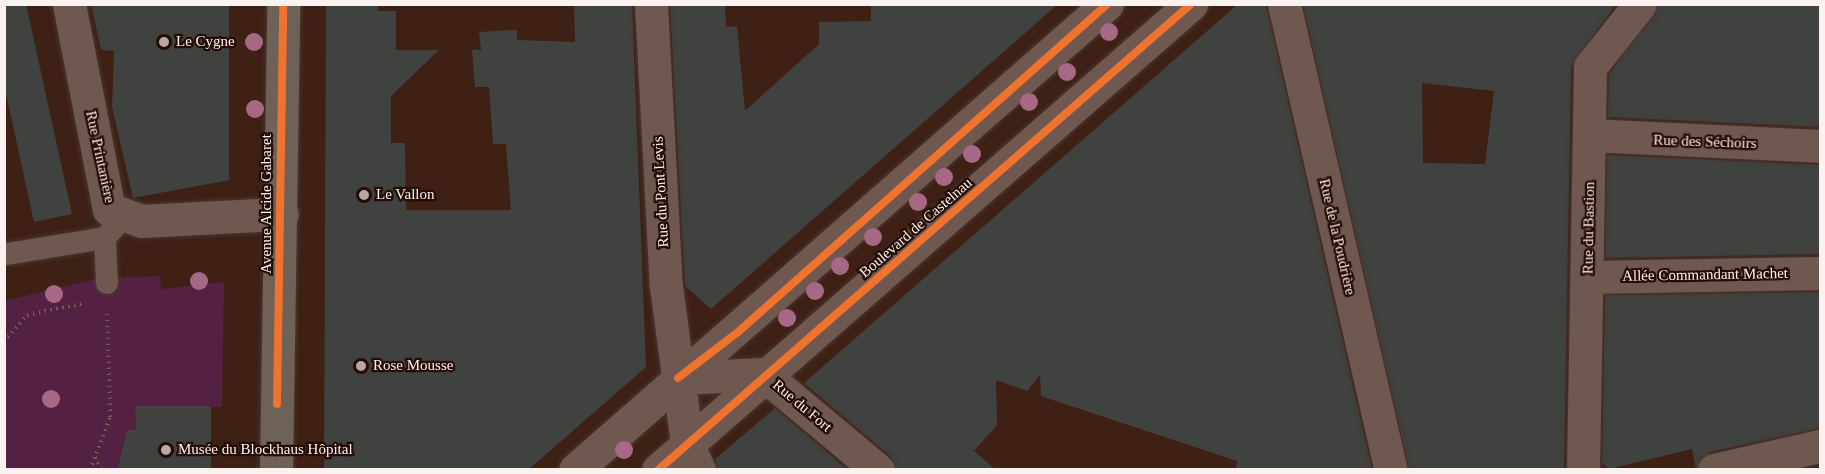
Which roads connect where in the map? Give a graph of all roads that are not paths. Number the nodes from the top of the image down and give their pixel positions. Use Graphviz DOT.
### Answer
graph roads {
  1 [pos="69,4"];
  2 [pos="283,4"];
  3 [pos="651,4"];
  4 [pos="1107,4"];
  5 [pos="1191,4"];
  6 [pos="1284,4"];
  7 [pos="1640,4"];
  8 [pos="1590,135"];
  9 [pos="1821,146"];
  10 [pos="282,214"];
  11 [pos="114,228"];
  12 [pos="5,249"];
  13 [pos="1821,273"];
  14 [pos="1589,278"];
  15 [pos="107,291"];
  16 [pos="763,374"];
  17 [pos="678,378"];
  18 [pos="1821,446"];
  19 [pos="693,457"];
  20 [pos="276,470"];
  21 [pos="576,470"];
  22 [pos="658,470"];
  23 [pos="878,470"];
  24 [pos="1391,470"];
  25 [pos="1583,470"];
  26 [pos="1714,470"];
  1 -- 11 [label="street, Rue Printanière"];
  2 -- 10 [label="main road, Avenue Alcide Gabaret"];
  3 -- 17 [label="street, Rue du Pont Levis"];
  4 -- 17 [label="street"];
  5 -- 16 [label="street, Boulevard de Castelnau"];
  6 -- 24 [label="street, Rue de la Poudrière"];
  7 -- 8 [label="street, Rue du Bastion"];
  8 -- 9 [label="street, Rue des Séchoirs"];
  8 -- 14 [label="street, Rue du Bastion"];
  10 -- 11 [label="street, Rue Printanière"];
  10 -- 20 [label="main road, Avenue Alcide Gabaret"];
  11 -- 12 [label="lane"];
  11 -- 15 [label="lane"];
  13 -- 14 [label="street, Allée Commandant Machet"];
  14 -- 25 [label="street, Rue du Bastion"];
  16 -- 17 [label="street, Rue du Fort"];
  16 -- 19 [label="street, Boulevard de Castelnau"];
  16 -- 23 [label="street, Rue du Fort"];
  17 -- 19 [label="street, Rue du Pont Levis"];
  17 -- 21 [label="street"];
  18 -- 26 [label="street"];
  19 -- 22 [label="street, Boulevard de Castelnau"];
}
